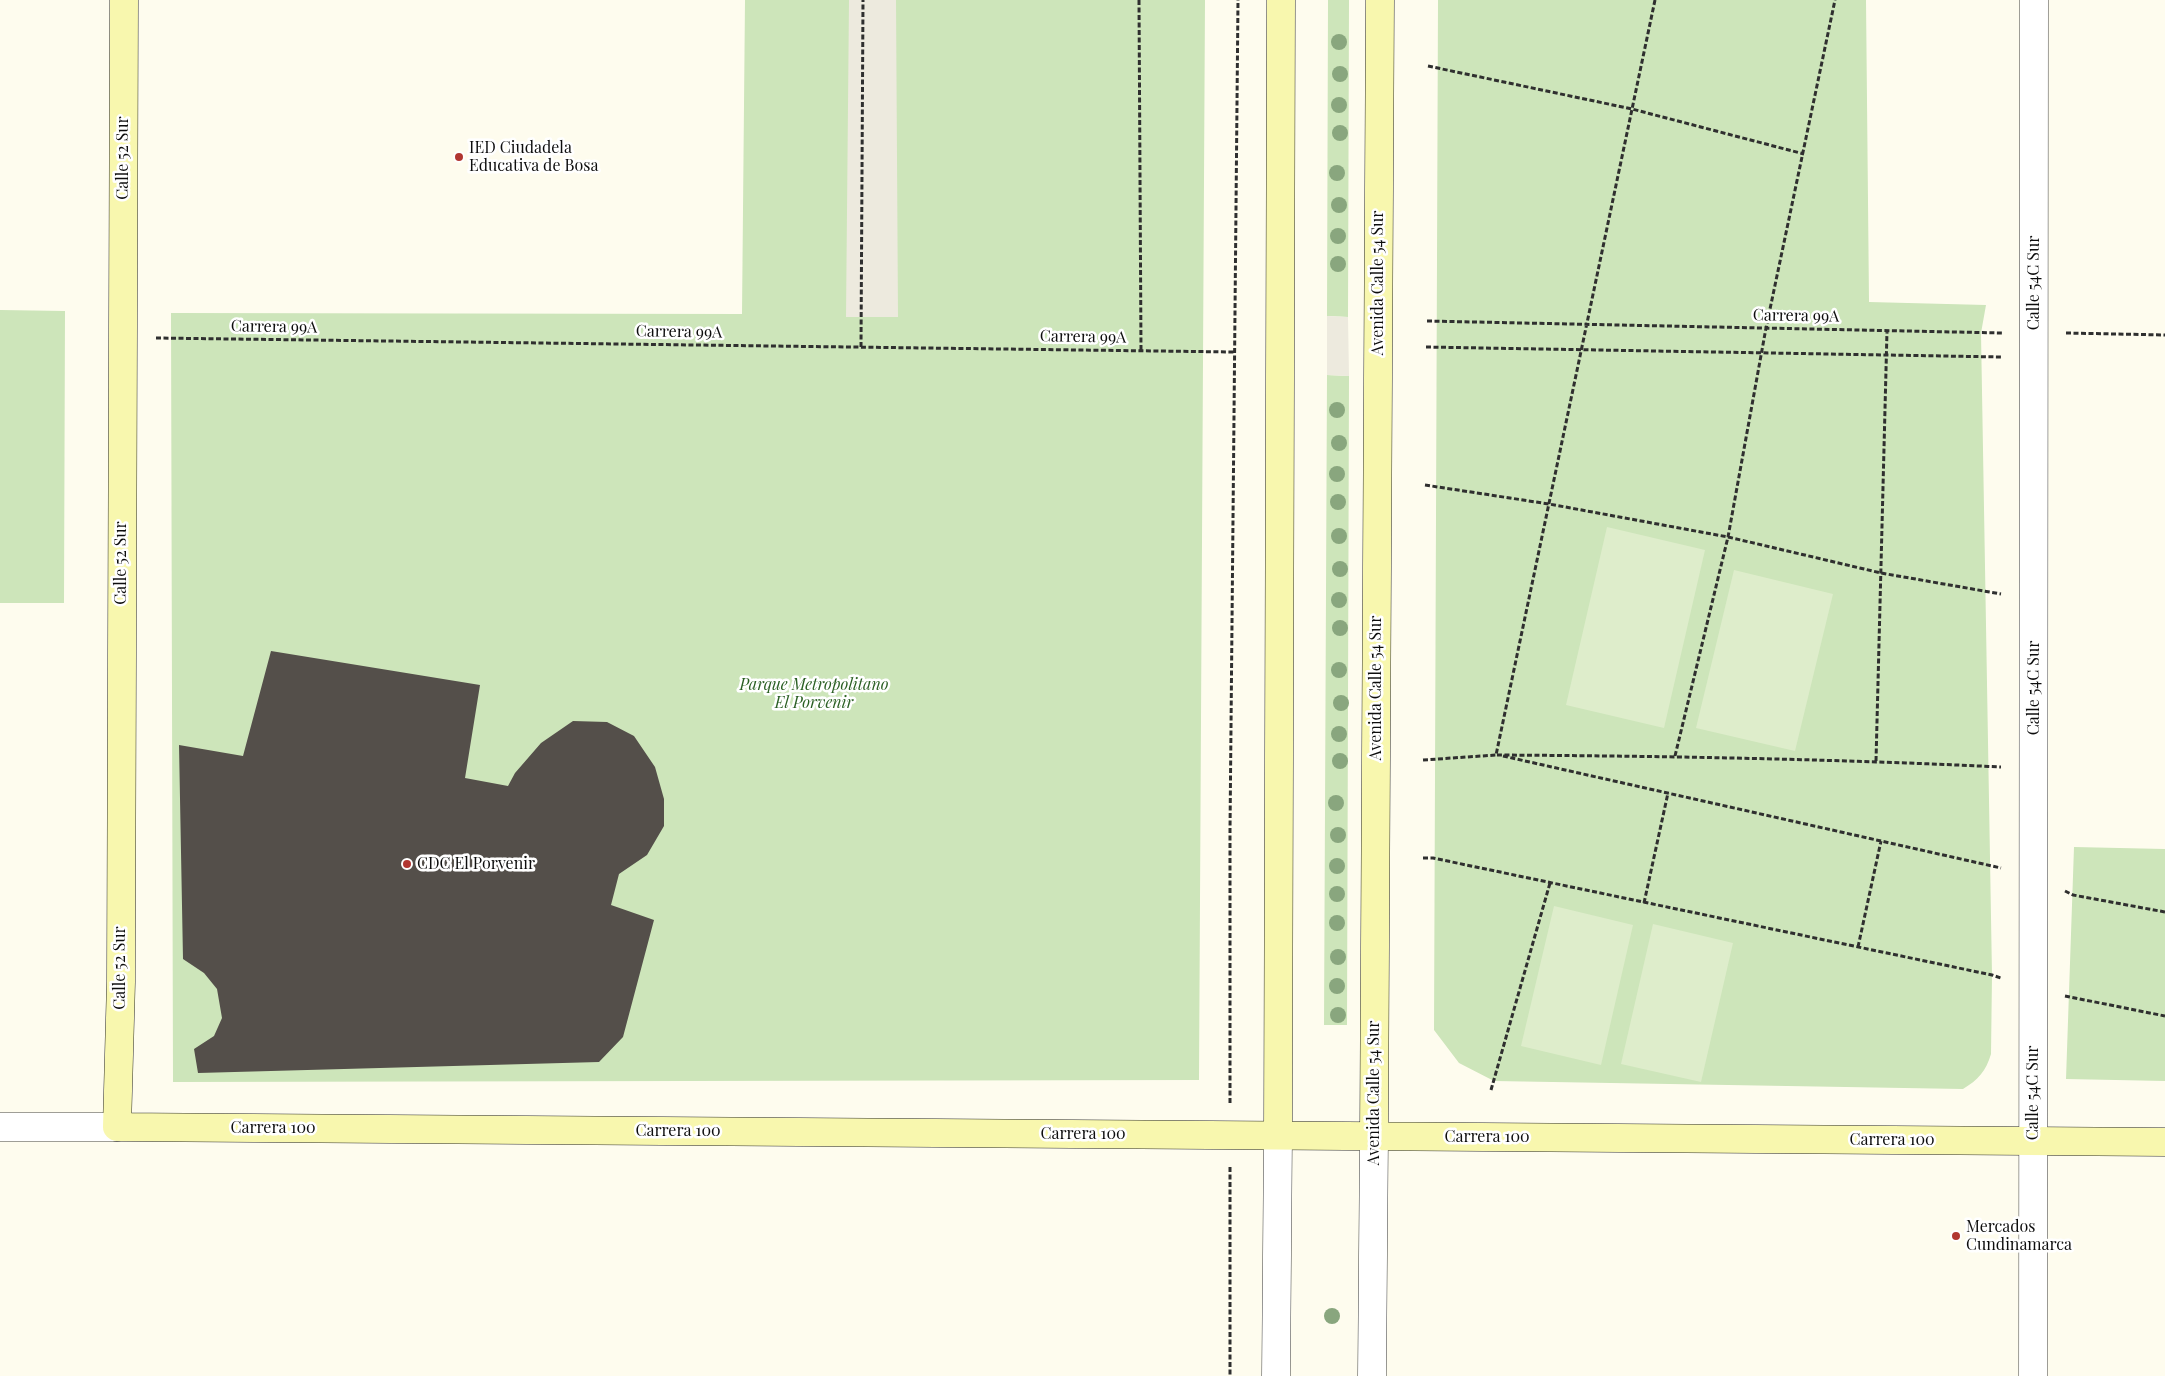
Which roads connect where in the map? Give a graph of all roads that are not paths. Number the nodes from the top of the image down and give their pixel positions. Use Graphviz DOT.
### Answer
graph roads {
  1 [pos="124,0"];
  2 [pos="1281,0"];
  3 [pos="1380,0"];
  4 [pos="2034,0"];
  5 [pos="0,1127"];
  6 [pos="118,1127"];
  7 [pos="1278,1135"];
  8 [pos="1374,1136"];
  9 [pos="2033,1141"];
  10 [pos="2165,1142"];
  11 [pos="1276,1376"];
  12 [pos="1372,1376"];
  13 [pos="2032,1376"];
  1 -- 6 [label="street, Calle 52 Sur"];
  2 -- 7 [label="street"];
  3 -- 8 [label="street, Avenida Calle 54 Sur"];
  4 -- 9 [label="street, Calle 54C Sur"];
  5 -- 6 [label="street, Carrera 100"];
  6 -- 7 [label="street, Carrera 100"];
  7 -- 8 [label="street, Carrera 100"];
  7 -- 11 [label="street"];
  8 -- 9 [label="street, Carrera 100"];
  8 -- 12 [label="street, Avenida Calle 54 Sur"];
  9 -- 10 [label="street, Carrera 100"];
  9 -- 13 [label="street, Calle 54C Sur"];
}
